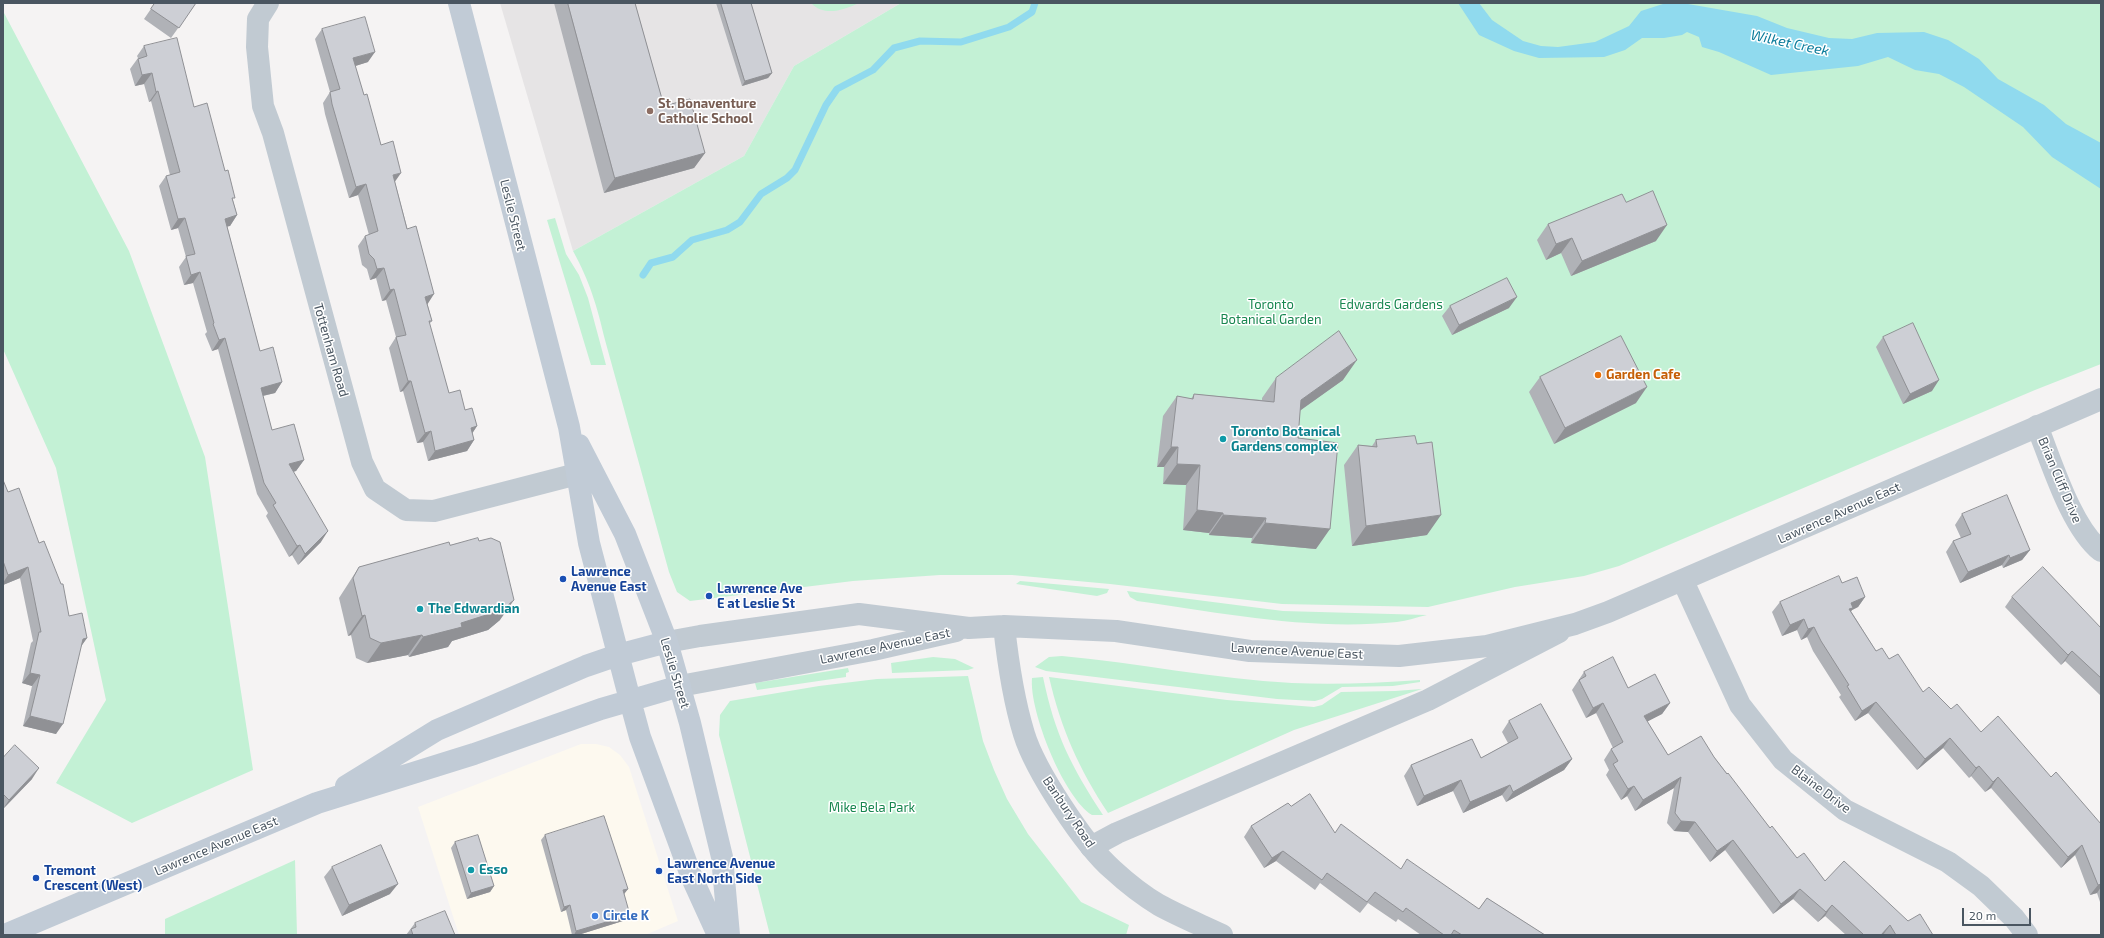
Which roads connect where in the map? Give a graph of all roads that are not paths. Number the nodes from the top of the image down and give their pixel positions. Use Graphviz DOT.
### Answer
graph roads {
  1 [pos="268,3"];
  2 [pos="459,3"];
  3 [pos="2101,399"];
  4 [pos="2037,426"];
  5 [pos="570,427"];
  6 [pos="577,474"];
  7 [pos="2101,551"];
  8 [pos="1683,581"];
  9 [pos="1575,624"];
  10 [pos="1004,626"];
  11 [pos="969,628"];
  12 [pos="667,642"];
  13 [pos="618,655"];
  14 [pos="680,686"];
  15 [pos="630,700"];
  16 [pos="318,803"];
  17 [pos="1091,846"];
  18 [pos="5,935"];
  19 [pos="718,935"];
  20 [pos="729,935"];
  21 [pos="1222,935"];
  22 [pos="2027,935"];
  1 -- 6 [label="street, Tottenham Road"];
  2 -- 5 [label="main road, Leslie Street"];
  3 -- 4 [label="street, Lawrence Avenue East"];
  4 -- 7 [label="street, Brian Cliff Drive"];
  4 -- 8 [label="street, Lawrence Avenue East"];
  5 -- 6 [label="main road, Leslie Street"];
  5 -- 12 [label="main road, Leslie Street"];
  6 -- 13 [label="main road, Leslie Street"];
  8 -- 9 [label="street, Lawrence Avenue East"];
  8 -- 22 [label="street, Blaine Drive"];
  9 -- 10 [label="street, Lawrence Avenue East"];
  9 -- 17 [label="street, Lawrence Avenue East"];
  10 -- 11 [label="street, Lawrence Avenue East"];
  10 -- 17 [label="street, Banbury Road"];
  11 -- 12 [label="street, Lawrence Avenue East"];
  11 -- 14 [label="street, Lawrence Avenue East"];
  12 -- 13 [label="main road, Lawrence Avenue East"];
  12 -- 14 [label="main road, Leslie Street"];
  13 -- 15 [label="main road, Leslie Street"];
  13 -- 16 [label="main road, Lawrence Avenue East"];
  14 -- 15 [label="main road, Lawrence Avenue East"];
  14 -- 20 [label="main road, Leslie Street"];
  15 -- 16 [label="main road, Lawrence Avenue East"];
  15 -- 19 [label="main road, Leslie Street"];
  16 -- 18 [label="main road, Lawrence Avenue East"];
  17 -- 21 [label="street, Banbury Road"];
}
